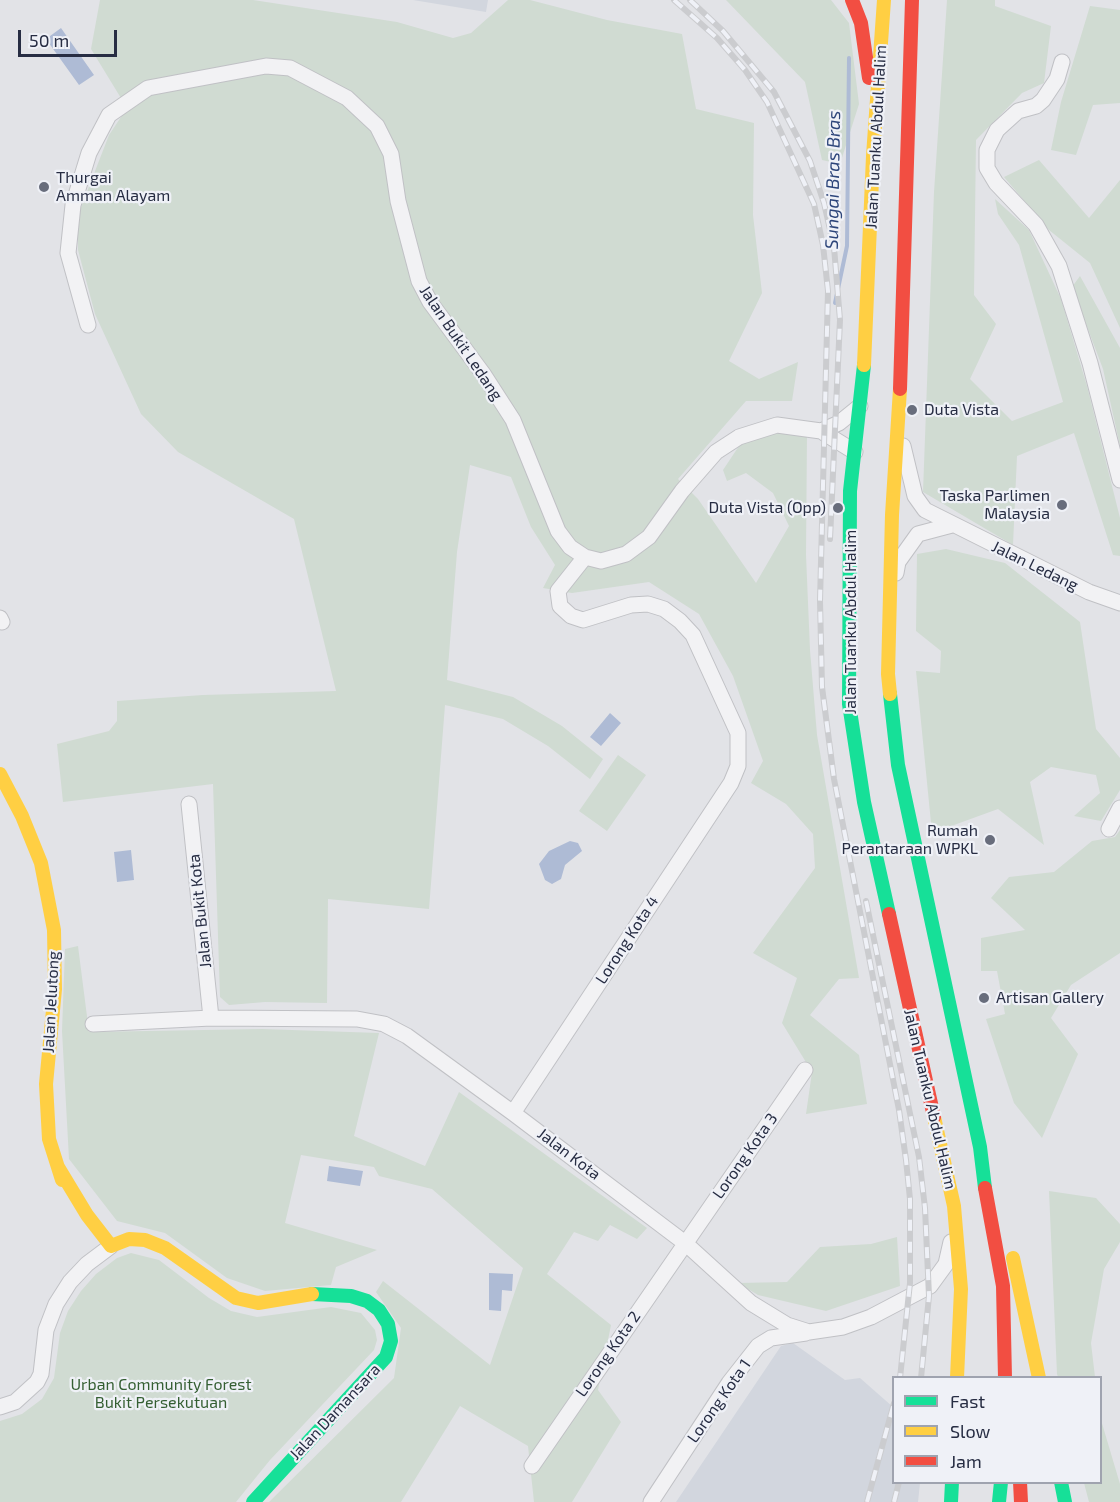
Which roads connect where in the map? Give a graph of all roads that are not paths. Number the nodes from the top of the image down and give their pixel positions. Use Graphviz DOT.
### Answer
graph roads {
  1 [pos="852,0"];
  2 [pos="884,0"];
  3 [pos="912,1"];
  4 [pos="1062,62"];
  5 [pos="875,116"];
  6 [pos="88,325"];
  7 [pos="860,406"];
  8 [pos="900,410"];
  9 [pos="821,431"];
  10 [pos="855,452"];
  11 [pos="1120,480"];
  12 [pos="952,525"];
  13 [pos="585,557"];
  14 [pos="1120,603"];
  15 [pos="889,615"];
  16 [pos="0,774"];
  17 [pos="189,804"];
  18 [pos="1120,808"];
  19 [pos="1109,829"];
  20 [pos="211,1018"];
  21 [pos="93,1024"];
  22 [pos="805,1070"];
  23 [pos="513,1113"];
  24 [pos="980,1147"];
  25 [pos="58,1167"];
  26 [pos="76,1196"];
  27 [pos="954,1206"];
  28 [pos="129,1239"];
  29 [pos="685,1243"];
  30 [pos="106,1249"];
  31 [pos="1003,1286"];
  32 [pos="809,1332"];
  33 [pos="957,1376"];
  34 [pos="1005,1376"];
  35 [pos="1017,1376"];
  36 [pos="1039,1376"];
  37 [pos="0,1407"];
  38 [pos="531,1466"];
  39 [pos="952,1484"];
  40 [pos="1001,1484"];
  41 [pos="1020,1484"];
  42 [pos="1061,1484"];
  43 [pos="253,1502"];
  44 [pos="651,1502"];
  45 [pos="951,1502"];
  46 [pos="999,1502"];
  47 [pos="1021,1502"];
  48 [pos="1065,1502"];
  1 -- 5 [label="main road"];
  2 -- 5 [label="main road, Jalan Tuanku Abdul Halim"];
  3 -- 8 [label="main road, Jalan Tuanku Abdul Halim"];
  4 -- 11 [label="street"];
  5 -- 7 [label="main road, Jalan Tuanku Abdul Halim"];
  6 -- 13 [label="street, Jalan Bukit Ledang"];
  7 -- 9 [label="street"];
  7 -- 10 [label="main road, Jalan Tuanku Abdul Halim"];
  8 -- 12 [label="street, Jalan Ledang"];
  8 -- 15 [label="main road, Jalan Tuanku Abdul Halim"];
  9 -- 10 [label="street"];
  9 -- 13 [label="street"];
  10 -- 27 [label="main road, Jalan Tuanku Abdul Halim"];
  12 -- 14 [label="street, Jalan Ledang"];
  12 -- 15 [label="street"];
  13 -- 23 [label="street, Lorong Kota 4"];
  15 -- 24 [label="main road, Jalan Tuanku Abdul Halim"];
  16 -- 25 [label="main road, Jalan Jelutong"];
  17 -- 20 [label="street, Jalan Bukit Kota"];
  18 -- 19 [label="street"];
  20 -- 21 [label="street, Jalan Kota"];
  20 -- 23 [label="street, Jalan Kota"];
  22 -- 29 [label="street, Lorong Kota 3"];
  23 -- 29 [label="street, Jalan Kota"];
  24 -- 31 [label="main road, Jalan Tuanku Abdul Halim"];
  24 -- 36 [label="main road"];
  25 -- 26 [label="main road, Jalan Jelutong"];
  25 -- 30 [label="main road, Jalan Jelutong"];
  26 -- 28 [label="main road"];
  26 -- 30 [label="main road, Jalan Jelutong"];
  27 -- 32 [label="street"];
  27 -- 33 [label="main road, Jalan Tuanku Abdul Halim"];
  28 -- 30 [label="main road"];
  28 -- 43 [label="main road, Jalan Damansara"];
  29 -- 32 [label="street, Jalan Kota"];
  29 -- 38 [label="street, Lorong Kota 2"];
  30 -- 37 [label="street"];
  31 -- 34 [label="main road, Jalan Tuanku Abdul Halim"];
  31 -- 35 [label="main road"];
  32 -- 44 [label="street, Lorong Kota 1"];
  39 -- 45 [label="main road"];
  40 -- 46 [label="main road"];
  41 -- 47 [label="main road"];
  42 -- 48 [label="main road"];
}
